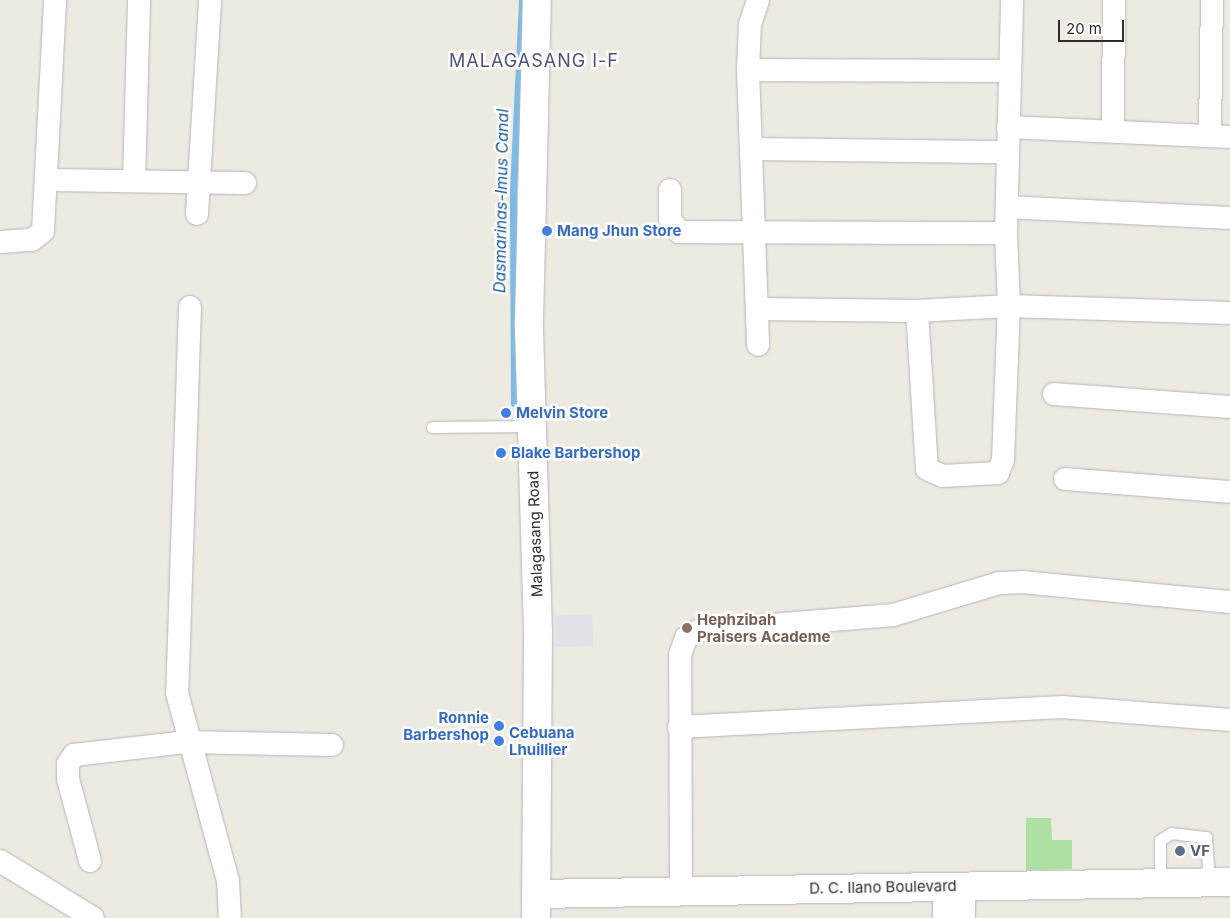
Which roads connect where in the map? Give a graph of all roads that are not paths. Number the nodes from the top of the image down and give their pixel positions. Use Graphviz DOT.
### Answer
graph roads {
  1 [pos="55,0"];
  2 [pos="139,0"];
  3 [pos="210,0"];
  4 [pos="537,0"];
  5 [pos="758,0"];
  6 [pos="1012,0"];
  7 [pos="1114,0"];
  8 [pos="1212,0"];
  9 [pos="748,70"];
  10 [pos="1010,72"];
  11 [pos="1008,127"];
  12 [pos="1113,131"];
  13 [pos="1220,136"];
  14 [pos="752,149"];
  15 [pos="1008,152"];
  16 [pos="48,180"];
  17 [pos="134,181"];
  18 [pos="198,182"];
  19 [pos="245,183"];
  20 [pos="670,190"];
  21 [pos="1006,207"];
  22 [pos="197,214"];
  23 [pos="1230,218"];
  24 [pos="757,231"];
  25 [pos="1006,233"];
  26 [pos="0,242"];
  27 [pos="1009,306"];
  28 [pos="190,307"];
  29 [pos="758,309"];
  30 [pos="917,311"];
  31 [pos="1230,313"];
  32 [pos="758,345"];
  33 [pos="1054,394"];
  34 [pos="1230,407"];
  35 [pos="532,426"];
  36 [pos="432,427"];
  37 [pos="1065,479"];
  38 [pos="1230,492"];
  39 [pos="1230,602"];
  40 [pos="1230,720"];
  41 [pos="679,727"];
  42 [pos="187,742"];
  43 [pos="332,745"];
  44 [pos="0,861"];
  45 [pos="90,862"];
  46 [pos="1220,882"];
  47 [pos="1160,883"];
  48 [pos="681,890"];
  49 [pos="954,903"];
  50 [pos="536,906"];
  51 [pos="93,918"];
  52 [pos="230,918"];
  1 -- 16 [label="street"];
  2 -- 17 [label="street"];
  3 -- 18 [label="street"];
  4 -- 35 [label="main road, Malagasang Road"];
  5 -- 9 [label="street"];
  6 -- 10 [label="street"];
  7 -- 12 [label="street"];
  8 -- 13 [label="street"];
  9 -- 10 [label="street"];
  9 -- 14 [label="street"];
  10 -- 11 [label="street"];
  11 -- 12 [label="street"];
  11 -- 15 [label="street"];
  12 -- 13 [label="street"];
  14 -- 15 [label="street"];
  14 -- 24 [label="street"];
  15 -- 21 [label="street"];
  16 -- 17 [label="street"];
  16 -- 26 [label="street"];
  17 -- 18 [label="street"];
  18 -- 19 [label="street"];
  18 -- 22 [label="street"];
  20 -- 24 [label="street"];
  21 -- 23 [label="street"];
  21 -- 25 [label="street"];
  24 -- 25 [label="street"];
  24 -- 29 [label="street"];
  25 -- 27 [label="street"];
  27 -- 30 [label="street"];
  27 -- 30 [label="street"];
  27 -- 31 [label="street"];
  28 -- 42 [label="street"];
  29 -- 30 [label="street"];
  29 -- 32 [label="street"];
  33 -- 34 [label="street"];
  35 -- 36 [label="lane"];
  35 -- 50 [label="main road, Malagasang Road"];
  37 -- 38 [label="street"];
  39 -- 41 [label="street"];
  40 -- 41 [label="street"];
  41 -- 48 [label="street"];
  42 -- 43 [label="street"];
  42 -- 45 [label="street"];
  42 -- 52 [label="street"];
  44 -- 51 [label="street"];
  46 -- 47 [label="main road, D. C. Ilano Boulevard"];
  46 -- 47 [label="lane"];
  47 -- 49 [label="main road, D. C. Ilano Boulevard"];
  48 -- 49 [label="main road, D. C. Ilano Boulevard"];
  48 -- 50 [label="main road, D. C. Ilano Boulevard"];
}
